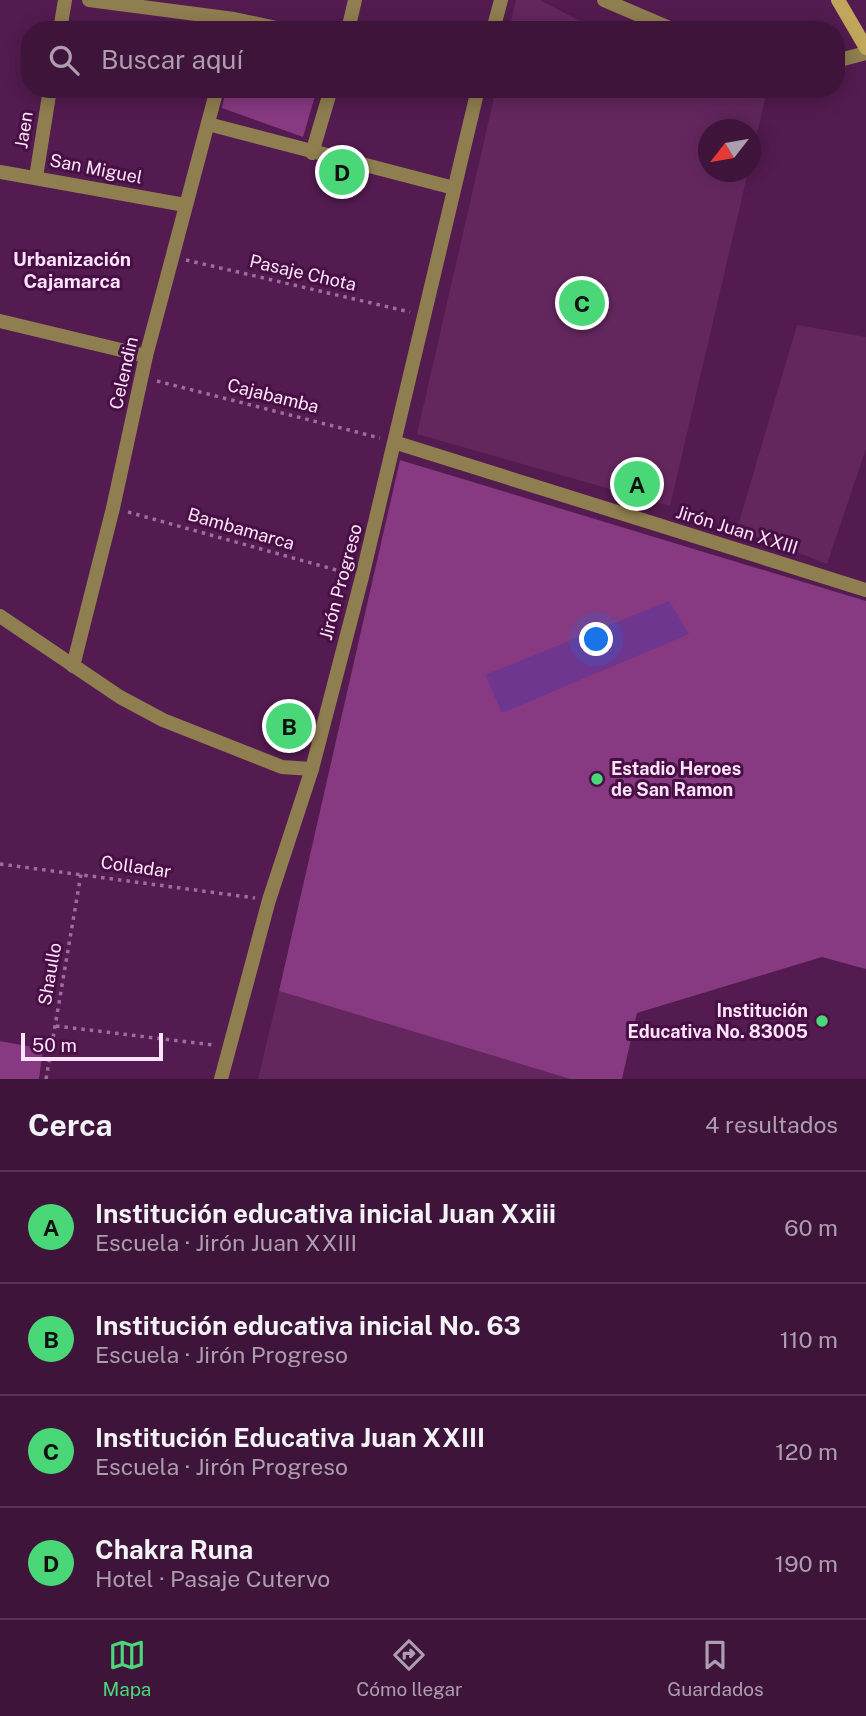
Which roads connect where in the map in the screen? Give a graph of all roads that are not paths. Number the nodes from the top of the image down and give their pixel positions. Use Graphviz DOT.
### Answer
graph roads {
  1 [pos="65,0"];
  2 [pos="89,0"];
  3 [pos="355,0"];
  4 [pos="501,0"];
  5 [pos="604,0"];
  6 [pos="838,0"];
  7 [pos="62,21"];
  8 [pos="214,21"];
  9 [pos="350,21"];
  10 [pos="496,21"];
  11 [pos="653,21"];
  12 [pos="866,50"];
  13 [pos="845,58"];
  14 [pos="49,98"];
  15 [pos="215,98"];
  16 [pos="328,98"];
  17 [pos="476,98"];
  18 [pos="208,124"];
  19 [pos="312,153"];
  20 [pos="0,172"];
  21 [pos="36,177"];
  22 [pos="454,188"];
  23 [pos="185,205"];
  24 [pos="0,321"];
  25 [pos="146,356"];
  26 [pos="397,443"];
  27 [pos="866,590"];
  28 [pos="0,616"];
  29 [pos="73,666"];
  30 [pos="312,769"];
  31 [pos="221,1079"];
  1 -- 7 [label="street"];
  2 -- 8 [label="street"];
  3 -- 9 [label="street"];
  4 -- 10 [label="street"];
  5 -- 11 [label="street"];
  6 -- 12 [label="street"];
  12 -- 13 [label="street"];
  14 -- 21 [label="street, Jaen"];
  15 -- 18 [label="street, Celendin"];
  16 -- 19 [label="street"];
  17 -- 22 [label="street, Jirón Progreso"];
  18 -- 19 [label="street"];
  18 -- 23 [label="street, Celendin"];
  19 -- 22 [label="street"];
  20 -- 21 [label="street, San Miguel"];
  21 -- 23 [label="street, San Miguel"];
  22 -- 26 [label="street, Jirón Progreso"];
  23 -- 25 [label="street, Celendin"];
  24 -- 25 [label="street"];
  25 -- 29 [label="street, Celendin"];
  26 -- 27 [label="street, Jirón Juan XXIII"];
  26 -- 30 [label="street, Jirón Progreso"];
  28 -- 29 [label="street"];
  29 -- 30 [label="street"];
  30 -- 31 [label="street, Jirón Progreso"];
}
